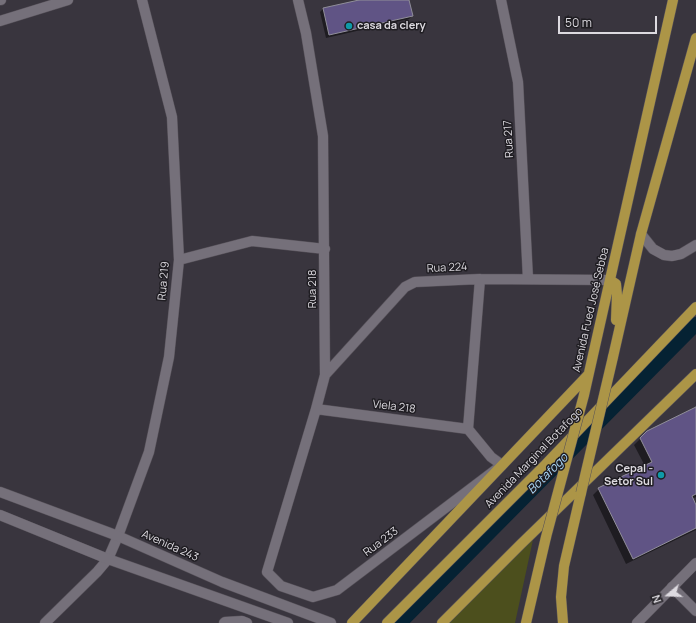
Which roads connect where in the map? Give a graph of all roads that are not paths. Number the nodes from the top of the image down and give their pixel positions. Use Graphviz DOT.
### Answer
graph roads {
  1 [pos="68,0"];
  2 [pos="142,0"];
  3 [pos="298,0"];
  4 [pos="500,0"];
  5 [pos="673,0"];
  6 [pos="0,20"];
  7 [pos="696,38"];
  8 [pos="641,234"];
  9 [pos="696,245"];
  10 [pos="325,249"];
  11 [pos="179,260"];
  12 [pos="480,279"];
  13 [pos="528,279"];
  14 [pos="610,280"];
  15 [pos="696,307"];
  16 [pos="614,346"];
  17 [pos="588,374"];
  18 [pos="696,374"];
  19 [pos="325,375"];
  20 [pos="316,409"];
  21 [pos="468,429"];
  22 [pos="502,465"];
  23 [pos="0,492"];
  24 [pos="0,515"];
  25 [pos="118,536"];
  26 [pos="108,559"];
  27 [pos="696,564"];
  28 [pos="267,572"];
  29 [pos="672,587"];
  30 [pos="696,611"];
  31 [pos="224,622"];
  32 [pos="45,623"];
  33 [pos="247,623"];
  34 [pos="288,623"];
  35 [pos="331,623"];
  36 [pos="352,623"];
  37 [pos="387,623"];
  38 [pos="442,623"];
  39 [pos="526,623"];
  40 [pos="563,623"];
  41 [pos="637,623"];
  1 -- 6 [label="street"];
  2 -- 11 [label="street, Rua 219"];
  3 -- 10 [label="street, Rua 218"];
  4 -- 13 [label="street, Rua 217"];
  5 -- 14 [label="main road, Avenida Fued José Sebba"];
  7 -- 8 [label="main road"];
  8 -- 9 [label="street"];
  8 -- 16 [label="main road"];
  10 -- 11 [label="street"];
  10 -- 19 [label="street, Rua 218"];
  11 -- 25 [label="street, Rua 219"];
  12 -- 13 [label="street, Rua 224"];
  12 -- 19 [label="street, Rua 224"];
  12 -- 21 [label="street"];
  13 -- 14 [label="street, Rua 224"];
  14 -- 16 [label="main road"];
  14 -- 17 [label="main road, Avenida Fued José Sebba"];
  15 -- 37 [label="main road, Avenida Marginal Botafogo"];
  16 -- 40 [label="main road, bridge"];
  17 -- 22 [label="main road"];
  17 -- 39 [label="main road, Avenida Fued José Sebba, bridge"];
  18 -- 38 [label="main road"];
  19 -- 20 [label="street, Rua 218"];
  20 -- 21 [label="street, Viela 218"];
  20 -- 28 [label="street, Rua 218"];
  21 -- 22 [label="street"];
  22 -- 28 [label="street, Rua 233"];
  22 -- 36 [label="main road"];
  23 -- 25 [label="street, Avenida 243"];
  24 -- 26 [label="street"];
  25 -- 26 [label="street, Rua 219"];
  25 -- 35 [label="street, Avenida 243"];
  26 -- 32 [label="street, Rua 219"];
  26 -- 34 [label="street"];
  27 -- 29 [label="street"];
  29 -- 30 [label="street"];
  29 -- 41 [label="street"];
  31 -- 33 [label="street"];
}
